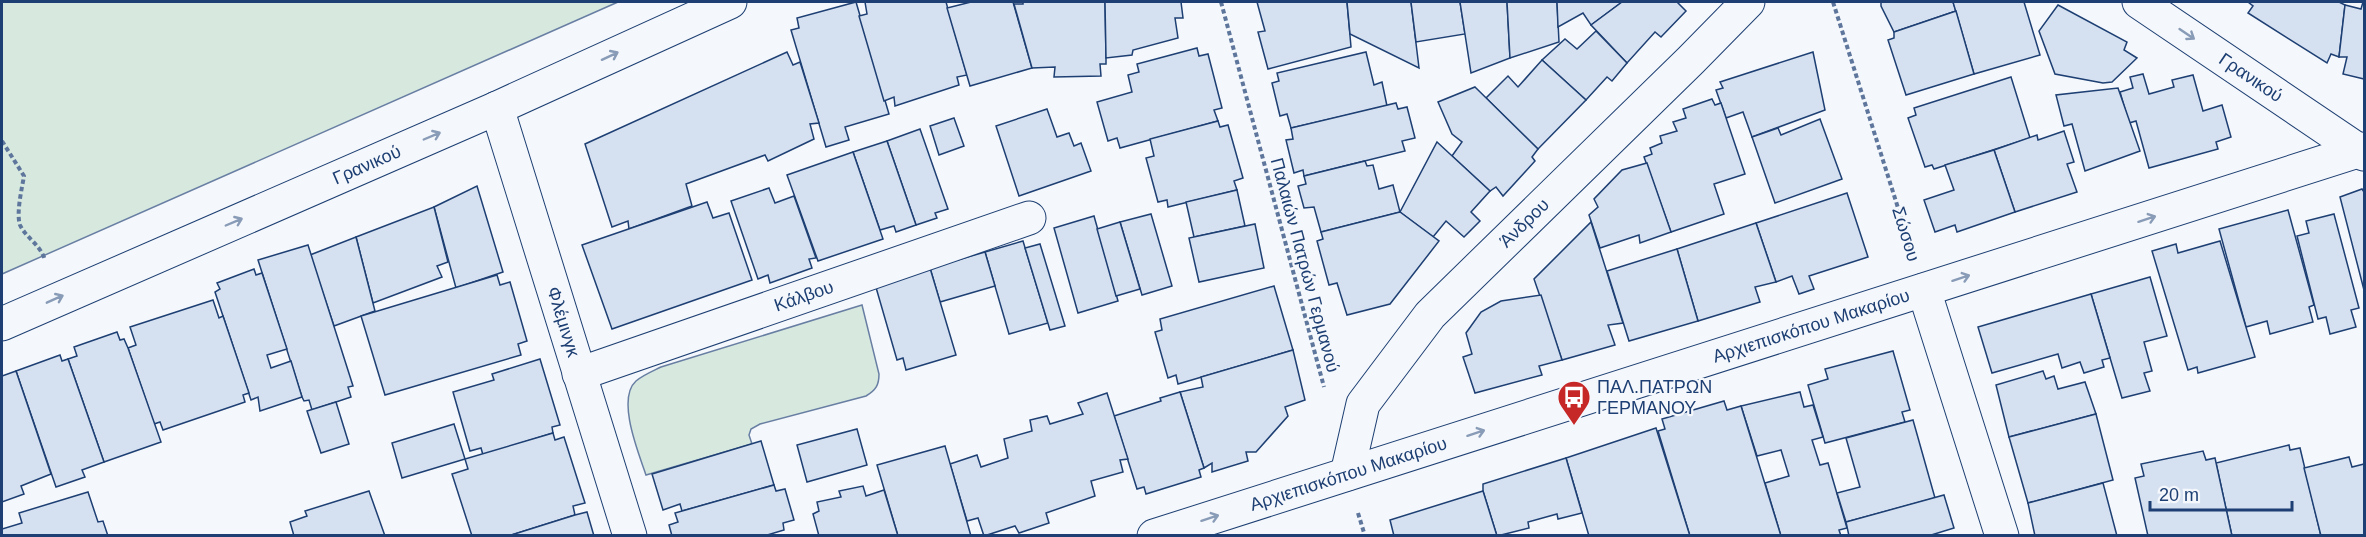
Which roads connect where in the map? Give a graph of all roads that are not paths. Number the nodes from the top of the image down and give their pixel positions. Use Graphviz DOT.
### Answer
graph roads {
  1 [pos="730,2"];
  2 [pos="1748,2"];
  3 [pos="2139,2"];
  4 [pos="497,108"];
  5 [pos="2363,151"];
  6 [pos="1029,218"];
  7 [pos="1924,290"];
  8 [pos="2,324"];
  9 [pos="579,374"];
  10 [pos="1347,474"];
  11 [pos="630,536"];
  12 [pos="1154,536"];
  13 [pos="2002,536"];
  4 -- 1 [label="street, Γρανικού, one-way"];
  2 -- 10 [label="street, Άνδρου"];
  3 -- 5 [label="street, Γρανικού, one-way"];
  8 -- 4 [label="street, Γρανικού, one-way"];
  4 -- 9 [label="street, Φλέμινγκ"];
  7 -- 5 [label="street, Αρχιεπισκόπου Μακαρίου, one-way"];
  6 -- 9 [label="street, Κάλβου"];
  10 -- 7 [label="street, Αρχιεπισκόπου Μακαρίου, one-way"];
  7 -- 13 [label="street"];
  9 -- 11 [label="street, Φλέμινγκ"];
  12 -- 10 [label="street, Αρχιεπισκόπου Μακαρίου, one-way"];
}
